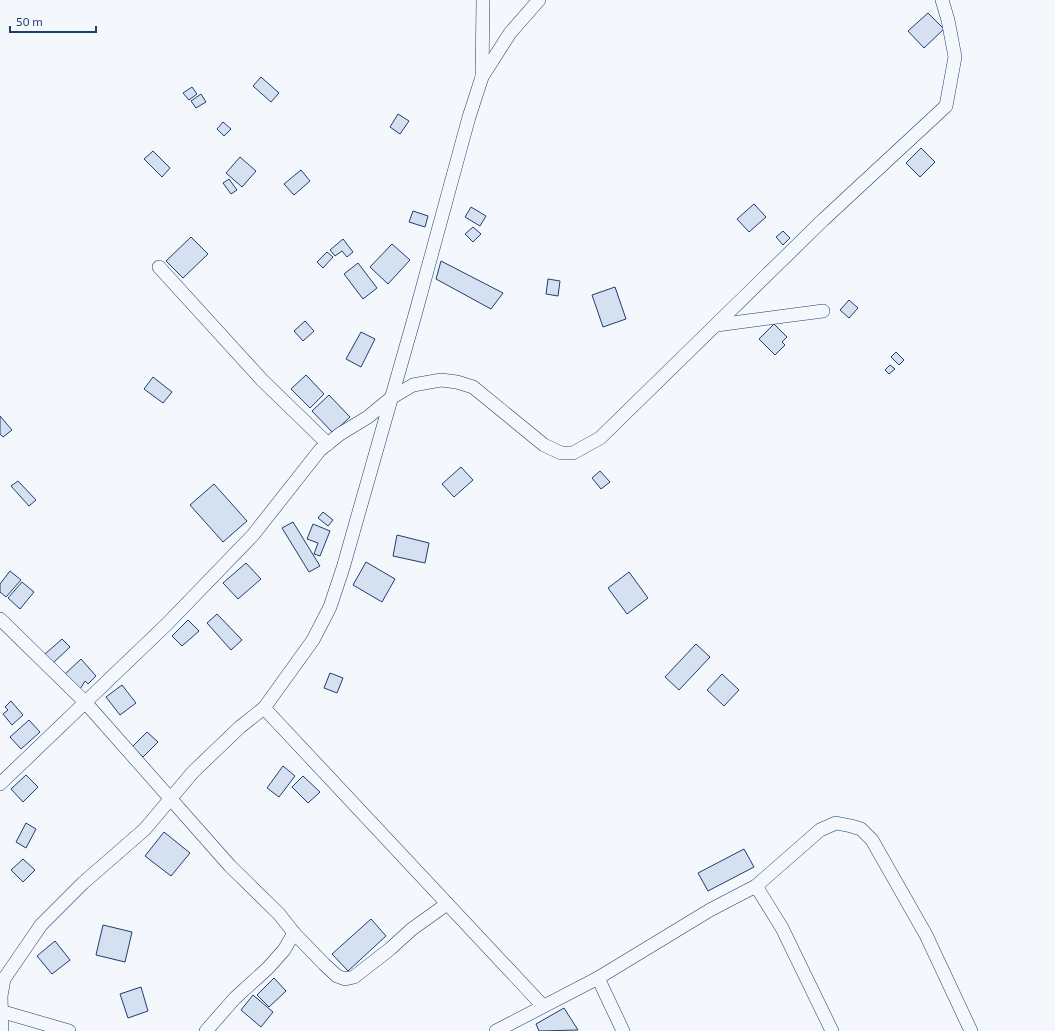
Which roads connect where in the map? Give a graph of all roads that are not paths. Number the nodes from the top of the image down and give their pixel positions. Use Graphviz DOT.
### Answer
graph roads {
  1 [pos="483,0"];
  2 [pos="539,0"];
  3 [pos="942,0"];
  4 [pos="482,77"];
  5 [pos="159,267"];
  6 [pos="823,311"];
  7 [pos="717,325"];
  8 [pos="392,398"];
  9 [pos="328,444"];
  10 [pos="0,619"];
  11 [pos="85,702"];
  12 [pos="264,708"];
  13 [pos="0,784"];
  14 [pos="170,798"];
  15 [pos="756,886"];
  16 [pos="447,904"];
  17 [pos="294,933"];
  18 [pos="598,978"];
  19 [pos="1,988"];
  20 [pos="543,1006"];
  21 [pos="0,1011"];
  22 [pos="2,1031"];
  23 [pos="69,1031"];
  24 [pos="206,1031"];
  25 [pos="496,1031"];
  26 [pos="624,1031"];
  27 [pos="832,1031"];
  28 [pos="970,1031"];
  1 -- 4 [label="street"];
  2 -- 4 [label="street"];
  3 -- 7 [label="street"];
  4 -- 8 [label="street"];
  5 -- 9 [label="street"];
  6 -- 7 [label="street"];
  7 -- 8 [label="street"];
  8 -- 9 [label="street"];
  8 -- 12 [label="street"];
  9 -- 11 [label="street"];
  10 -- 11 [label="street"];
  11 -- 13 [label="street"];
  11 -- 14 [label="street"];
  12 -- 14 [label="street"];
  12 -- 16 [label="street"];
  14 -- 17 [label="street"];
  14 -- 19 [label="street"];
  15 -- 18 [label="street"];
  15 -- 27 [label="street"];
  15 -- 28 [label="street"];
  16 -- 17 [label="street"];
  16 -- 20 [label="street"];
  17 -- 24 [label="street"];
  18 -- 20 [label="street"];
  18 -- 26 [label="street"];
  19 -- 21 [label="street"];
  20 -- 25 [label="street"];
  21 -- 22 [label="street"];
  21 -- 23 [label="street"];
}
